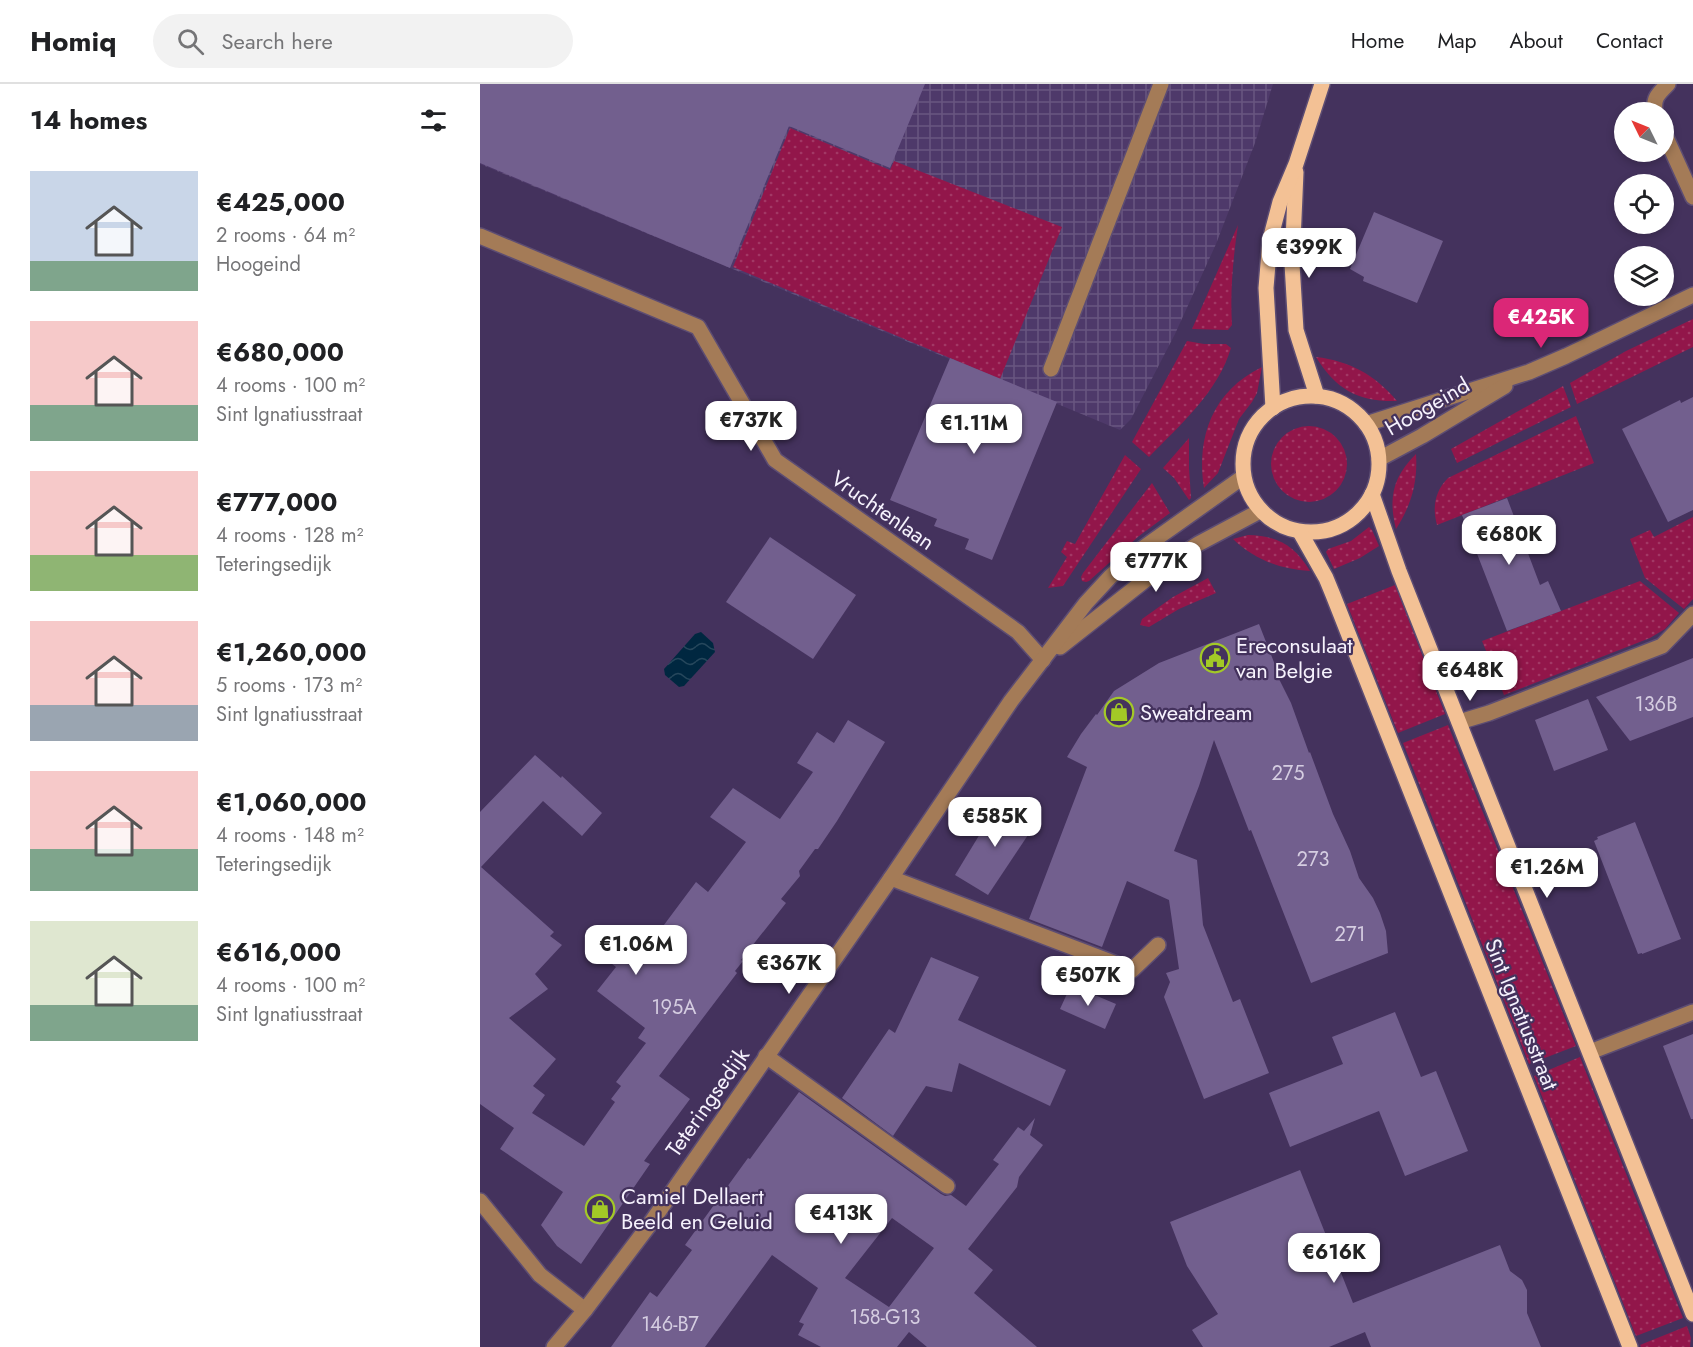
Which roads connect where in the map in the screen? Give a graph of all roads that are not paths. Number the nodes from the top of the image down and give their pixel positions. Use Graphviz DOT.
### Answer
graph roads {
  1 [pos="1161,84"];
  2 [pos="1322,84"];
  3 [pos="1668,84"];
  4 [pos="1654,102"];
  5 [pos="1674,155"];
  6 [pos="1296,164"];
  7 [pos="1693,197"];
  8 [pos="480,236"];
  9 [pos="1693,295"];
  10 [pos="1051,369"];
  11 [pos="1529,372"];
  12 [pos="1317,396"];
  13 [pos="1273,408"];
  14 [pos="1366,424"];
  15 [pos="1379,459"];
  16 [pos="1243,477"];
  17 [pos="1372,494"];
  18 [pos="1260,511"];
  19 [pos="1300,532"];
  20 [pos="1692,615"];
  21 [pos="1043,660"];
  22 [pos="1460,722"];
  23 [pos="891,878"];
  24 [pos="1158,945"];
  25 [pos="1693,1012"];
  26 [pos="1590,1052"];
  27 [pos="766,1056"];
  28 [pos="947,1186"];
  29 [pos="480,1202"];
  30 [pos="585,1310"];
  31 [pos="1693,1314"];
  32 [pos="554,1347"];
  33 [pos="1630,1347"];
  1 -- 10 [label="street"];
  2 -- 6 [label="main road"];
  3 -- 4 [label="street"];
  5 -- 7 [label="street"];
  6 -- 12 [label="main road"];
  6 -- 13 [label="main road"];
  8 -- 21 [label="street, Vruchtenlaan"];
  9 -- 11 [label="street, Hoogeind"];
  11 -- 14 [label="street, Hoogeind"];
  11 -- 15 [label="street, Hoogeind"];
  12 -- 13 [label="main road"];
  12 -- 14 [label="main road"];
  13 -- 16 [label="main road"];
  14 -- 15 [label="main road"];
  15 -- 17 [label="main road"];
  16 -- 18 [label="main road"];
  16 -- 21 [label="street, Teteringsedijk"];
  17 -- 19 [label="main road"];
  17 -- 22 [label="main road"];
  18 -- 19 [label="main road"];
  18 -- 21 [label="street, Teteringsedijk"];
  19 -- 33 [label="main road, Sint Ignatiusstraat"];
  20 -- 22 [label="street"];
  21 -- 23 [label="street, Teteringsedijk"];
  22 -- 26 [label="main road"];
  23 -- 24 [label="street"];
  23 -- 27 [label="street, Teteringsedijk"];
  25 -- 26 [label="street"];
  26 -- 31 [label="main road"];
  27 -- 28 [label="street"];
  27 -- 30 [label="street, Teteringsedijk"];
  29 -- 30 [label="street"];
  30 -- 32 [label="street, Teteringsedijk"];
}
